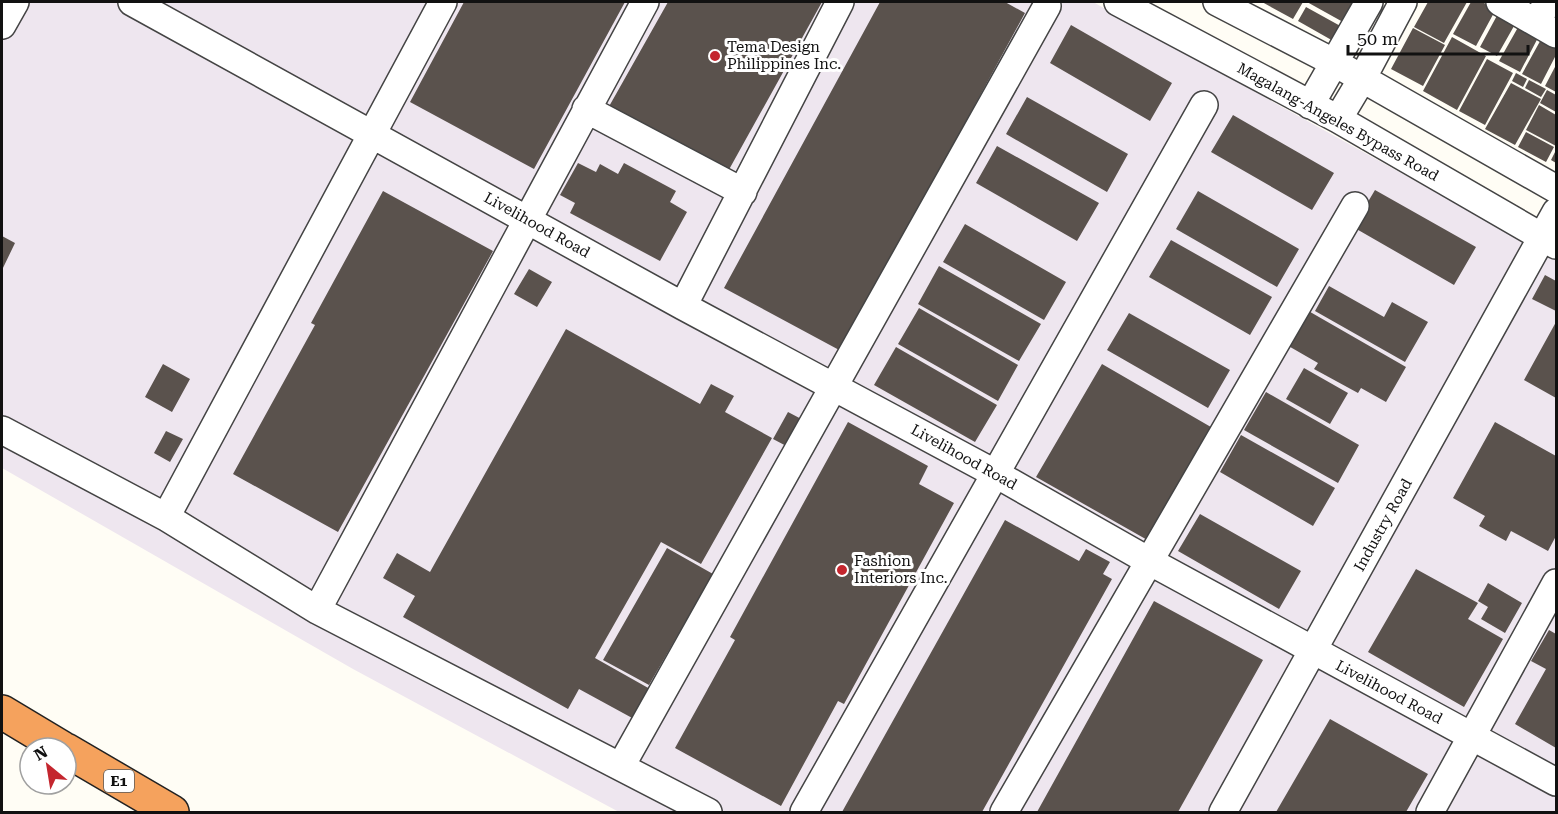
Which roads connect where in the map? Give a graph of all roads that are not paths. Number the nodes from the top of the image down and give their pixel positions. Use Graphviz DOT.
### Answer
graph roads {
  1 [pos="15,2"];
  2 [pos="132,2"];
  3 [pos="443,2"];
  4 [pos="645,2"];
  5 [pos="840,2"];
  6 [pos="1118,2"];
  7 [pos="1216,2"];
  8 [pos="1369,2"];
  9 [pos="1403,2"];
  10 [pos="1500,2"];
  11 [pos="1047,6"];
  12 [pos="1547,19"];
  13 [pos="2,25"];
  14 [pos="1335,63"];
  15 [pos="1362,79"];
  16 [pos="1204,105"];
  17 [pos="1310,105"];
  18 [pos="586,109"];
  19 [pos="1338,119"];
  20 [pos="371,132"];
  21 [pos="1557,189"];
  22 [pos="743,192"];
  23 [pos="1355,206"];
  24 [pos="1557,212"];
  25 [pos="527,219"];
  26 [pos="1550,241"];
  27 [pos="683,306"];
  28 [pos="835,387"];
  29 [pos="2,430"];
  30 [pos="996,474"];
  31 [pos="165,517"];
  32 [pos="1149,561"];
  33 [pos="1557,583"];
  34 [pos="317,610"];
  35 [pos="1313,651"];
  36 [pos="2,712"];
  37 [pos="42,736"];
  38 [pos="1472,736"];
  39 [pos="78,757"];
  40 [pos="621,766"];
  41 [pos="1557,782"];
  42 [pos="172,813"];
  43 [pos="708,813"];
  44 [pos="804,813"];
  45 [pos="1004,813"];
  46 [pos="1223,813"];
  47 [pos="1430,813"];
  1 -- 13 [label="street"];
  2 -- 20 [label="street, Livelihood Road"];
  3 -- 20 [label="street"];
  4 -- 18 [label="street"];
  5 -- 22 [label="street"];
  6 -- 17 [label="street, Magalang-Angeles Bypass Road"];
  7 -- 14 [label="street"];
  8 -- 14 [label="street"];
  9 -- 15 [label="street"];
  10 -- 12 [label="street"];
  11 -- 28 [label="street"];
  14 -- 15 [label="street"];
  14 -- 17 [label="street"];
  15 -- 19 [label="street"];
  15 -- 21 [label="street"];
  16 -- 30 [label="street"];
  17 -- 19 [label="street, Magalang-Angeles Bypass Road"];
  18 -- 22 [label="street"];
  18 -- 25 [label="street"];
  19 -- 26 [label="street, Magalang-Angeles Bypass Road"];
  20 -- 25 [label="street, Livelihood Road"];
  20 -- 31 [label="street"];
  22 -- 27 [label="street"];
  23 -- 32 [label="street"];
  24 -- 26 [label="street, Industry Road"];
  25 -- 27 [label="street, Livelihood Road"];
  25 -- 34 [label="street"];
  26 -- 35 [label="street, Industry Road"];
  27 -- 28 [label="street, Livelihood Road"];
  28 -- 30 [label="street, Livelihood Road"];
  28 -- 40 [label="street"];
  29 -- 31 [label="street"];
  30 -- 32 [label="street, Livelihood Road"];
  30 -- 44 [label="street"];
  31 -- 34 [label="street"];
  32 -- 35 [label="street, Livelihood Road"];
  32 -- 45 [label="street"];
  33 -- 38 [label="street"];
  34 -- 40 [label="street"];
  35 -- 38 [label="street, Livelihood Road"];
  35 -- 46 [label="street, Industry Road"];
  36 -- 37 [label="highway"];
  38 -- 41 [label="street, Livelihood Road"];
  38 -- 47 [label="street"];
  39 -- 42 [label="highway, E1"];
  40 -- 43 [label="street"];
}
